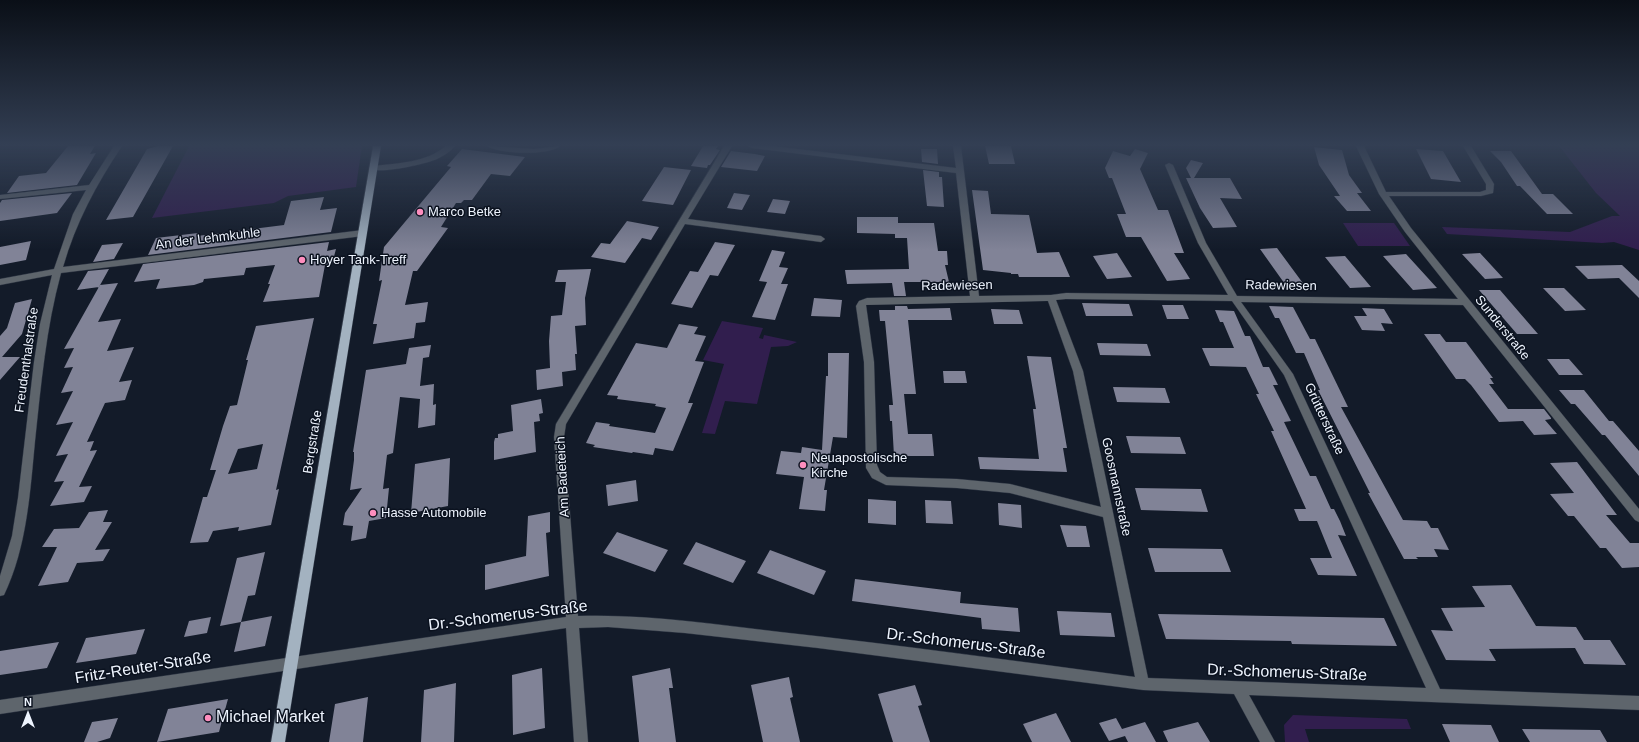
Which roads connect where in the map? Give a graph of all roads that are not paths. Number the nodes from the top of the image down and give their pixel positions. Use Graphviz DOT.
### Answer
graph roads {
  1 [pos="95,181"];
  2 [pos="371,181"];
  3 [pos="707,181"];
  4 [pos="961,181"];
  5 [pos="1176,181"];
  6 [pos="1376,181"];
  7 [pos="1488,181"];
  8 [pos="91,187"];
  9 [pos="1382,194"];
  10 [pos="0,197"];
  11 [pos="683,221"];
  12 [pos="362,233"];
  13 [pos="822,239"];
  14 [pos="56,271"];
  15 [pos="0,282"];
  16 [pos="1051,298"];
  17 [pos="1234,298"];
  18 [pos="975,299"];
  19 [pos="1464,302"];
  20 [pos="1107,513"];
  21 [pos="1639,517"];
  22 [pos="0,590"];
  23 [pos="571,622"];
  24 [pos="291,663"];
  25 [pos="1143,684"];
  26 [pos="1238,688"];
  27 [pos="1436,696"];
  28 [pos="1639,703"];
  29 [pos="0,707"];
  30 [pos="278,742"];
  31 [pos="581,742"];
  32 [pos="1268,742"];
  1 -- 8 [label="street, Freudenthalstraße"];
  2 -- 12 [label="main road, Bergstraße"];
  3 -- 11 [label="street, Am Badeteich"];
  4 -- 18 [label="street"];
  5 -- 17 [label="street, Grütterstraße"];
  6 -- 9 [label="street, Sunderstraße"];
  7 -- 9 [label="street"];
  8 -- 10 [label="street"];
  8 -- 14 [label="street, Freudenthalstraße"];
  9 -- 19 [label="street, Sunderstraße"];
  11 -- 13 [label="street"];
  11 -- 23 [label="street, Am Badeteich"];
  12 -- 14 [label="street, An der Lehmkuhle"];
  12 -- 24 [label="main road, Bergstraße"];
  14 -- 15 [label="street, An der Lehmkuhle"];
  14 -- 22 [label="street, Freudenthalstraße"];
  16 -- 17 [label="street, Radewiesen"];
  16 -- 18 [label="street, Radewiesen"];
  16 -- 20 [label="street, Goosmannstraße"];
  17 -- 19 [label="street, Radewiesen"];
  17 -- 27 [label="street, Grütterstraße"];
  18 -- 20 [label="street, Radewiesen"];
  19 -- 21 [label="street, Sunderstraße"];
  20 -- 25 [label="street, Goosmannstraße"];
  23 -- 24 [label="street, Dr.-Schomerus-Straße"];
  23 -- 25 [label="street, Dr.-Schomerus-Straße"];
  23 -- 31 [label="street, Am Badeteich"];
  24 -- 29 [label="street, Fritz-Reuter-Straße"];
  24 -- 30 [label="main road, Bergstraße"];
  25 -- 26 [label="street, Dr.-Schomerus-Straße"];
  26 -- 27 [label="street, Dr.-Schomerus-Straße"];
  26 -- 32 [label="street"];
  27 -- 28 [label="street, Dr.-Schomerus-Straße"];
}
